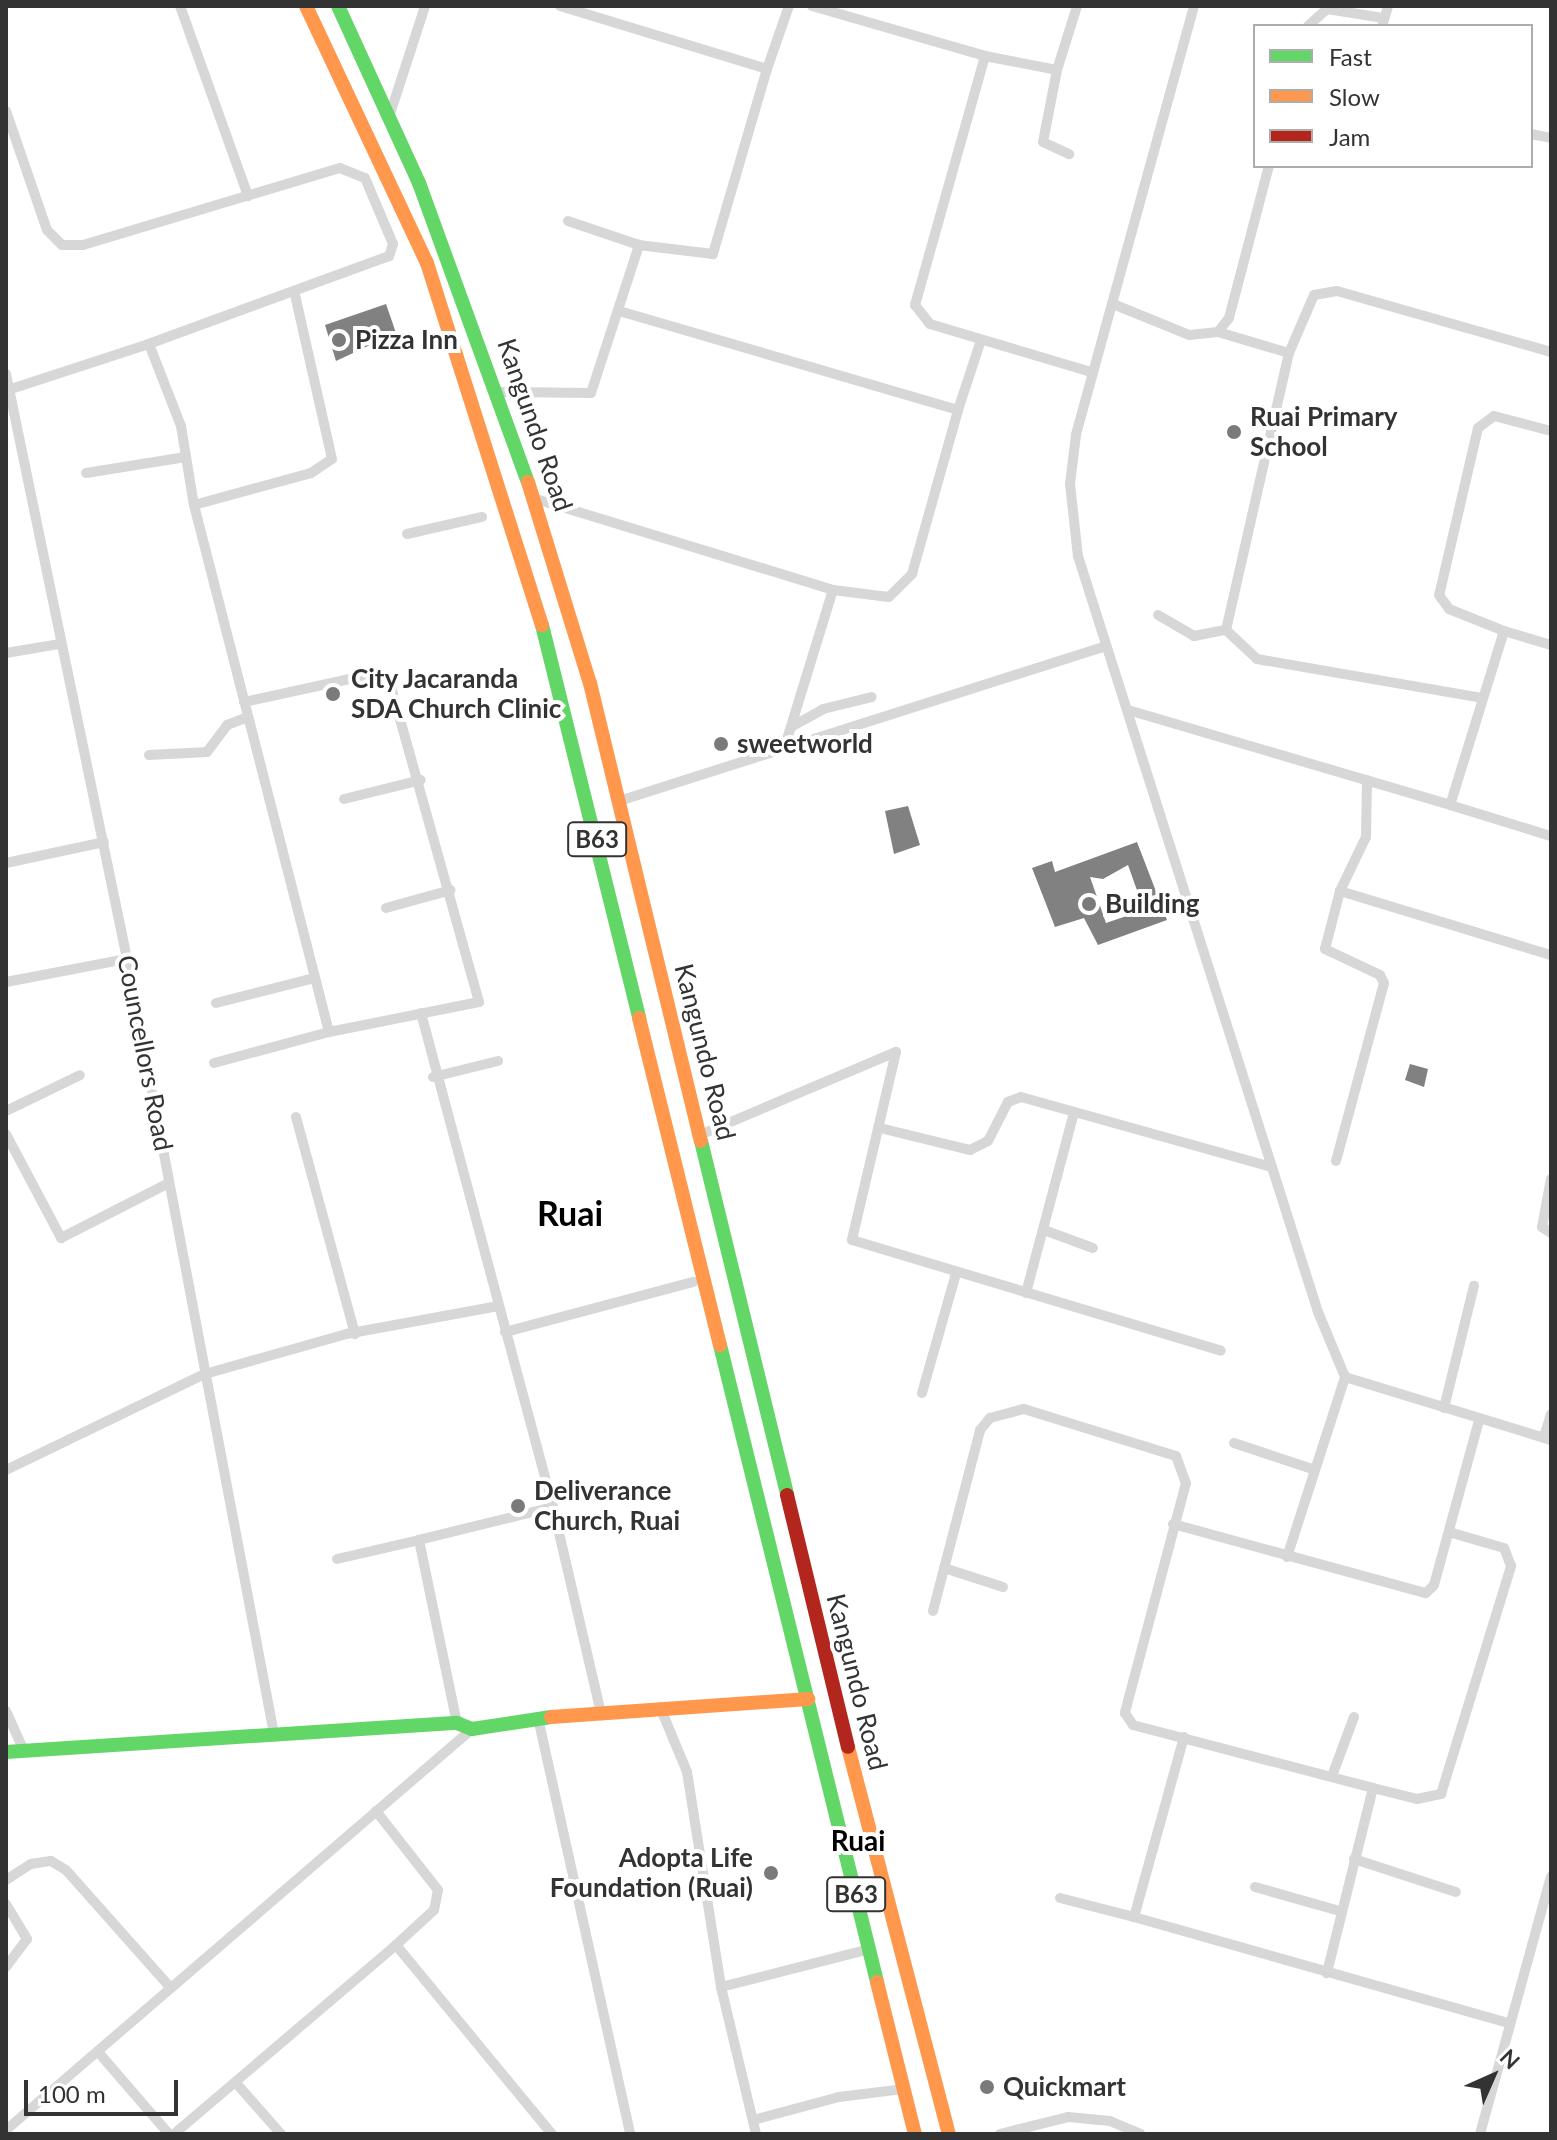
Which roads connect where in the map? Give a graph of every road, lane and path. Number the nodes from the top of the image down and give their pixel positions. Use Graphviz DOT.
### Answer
graph roads {
  1 [pos="180,6"];
  2 [pos="306,6"];
  3 [pos="338,6"];
  4 [pos="425,6"];
  5 [pos="560,6"];
  6 [pos="789,6"];
  7 [pos="812,6"];
  8 [pos="1077,6"];
  9 [pos="1194,6"];
  10 [pos="1388,6"];
  11 [pos="1383,22"];
  12 [pos="1310,24"];
  13 [pos="985,56"];
  14 [pos="365,65"];
  15 [pos="767,69"];
  16 [pos="1057,70"];
  17 [pos="345,80"];
  18 [pos="6,111"];
  19 [pos="389,116"];
  20 [pos="1069,154"];
  21 [pos="380,159"];
  22 [pos="1268,168"];
  23 [pos="357,170"];
  24 [pos="424,194"];
  25 [pos="248,196"];
  26 [pos="400,203"];
  27 [pos="568,221"];
  28 [pos="639,245"];
  29 [pos="449,254"];
  30 [pos="427,263"];
  31 [pos="294,291"];
  32 [pos="1113,304"];
  33 [pos="619,311"];
  34 [pos="1218,332"];
  35 [pos="981,340"];
  36 [pos="149,344"];
  37 [pos="1551,352"];
  38 [pos="1289,353"];
  39 [pos="1091,372"];
  40 [pos="6,374"];
  41 [pos="11,389"];
  42 [pos="500,392"];
  43 [pos="958,410"];
  44 [pos="1551,431"];
  45 [pos="186,457"];
  46 [pos="86,473"];
  47 [pos="536,499"];
  48 [pos="194,505"];
  49 [pos="482,517"];
  50 [pos="407,534"];
  51 [pos="833,590"];
  52 [pos="1158,615"];
  53 [pos="1226,630"];
  54 [pos="1504,631"];
  55 [pos="60,644"];
  56 [pos="1551,645"];
  57 [pos="1103,647"];
  58 [pos="6,653"];
  59 [pos="872,697"];
  60 [pos="1482,698"];
  61 [pos="244,702"];
  62 [pos="1128,710"];
  63 [pos="248,717"];
  64 [pos="791,727"];
  65 [pos="784,749"];
  66 [pos="149,755"];
  67 [pos="421,780"];
  68 [pos="1367,780"];
  69 [pos="344,799"];
  70 [pos="619,801"];
  71 [pos="1450,805"];
  72 [pos="1551,836"];
  73 [pos="104,842"];
  74 [pos="6,863"];
  75 [pos="451,890"];
  76 [pos="1340,891"];
  77 [pos="386,908"];
  78 [pos="1551,955"];
  79 [pos="127,959"];
  80 [pos="314,978"];
  81 [pos="6,982"];
  82 [pos="216,1003"];
  83 [pos="421,1013"];
  84 [pos="329,1032"];
  85 [pos="498,1061"];
  86 [pos="214,1063"];
  87 [pos="80,1075"];
  88 [pos="433,1077"];
  89 [pos="6,1111"];
  90 [pos="1074,1113"];
  91 [pos="296,1117"];
  92 [pos="880,1128"];
  93 [pos="6,1134"];
  94 [pos="700,1135"];
  95 [pos="1336,1161"];
  96 [pos="1271,1167"];
  97 [pos="1551,1179"];
  98 [pos="169,1183"];
  99 [pos="1044,1230"];
  100 [pos="1551,1233"];
  101 [pos="1093,1248"];
  102 [pos="956,1274"];
  103 [pos="693,1282"];
  104 [pos="1474,1286"];
  105 [pos="1026,1293"];
  106 [pos="498,1306"];
  107 [pos="505,1332"];
  108 [pos="355,1334"];
  109 [pos="1221,1351"];
  110 [pos="205,1374"];
  111 [pos="1345,1377"];
  112 [pos="922,1393"];
  113 [pos="1444,1408"];
  114 [pos="1551,1414"];
  115 [pos="1479,1420"];
  116 [pos="1547,1438"];
  117 [pos="1234,1443"];
  118 [pos="6,1470"];
  119 [pos="1315,1470"];
  120 [pos="553,1507"];
  121 [pos="1173,1524"];
  122 [pos="1449,1532"];
  123 [pos="419,1540"];
  124 [pos="1287,1557"];
  125 [pos="337,1559"];
  126 [pos="944,1568"];
  127 [pos="1003,1587"];
  128 [pos="933,1611"];
  129 [pos="808,1699"];
  130 [pos="660,1707"];
  131 [pos="6,1711"];
  132 [pos="601,1714"];
  133 [pos="1354,1717"];
  134 [pos="538,1718"];
  135 [pos="457,1723"];
  136 [pos="472,1729"];
  137 [pos="274,1734"];
  138 [pos="1184,1737"];
  139 [pos="24,1751"];
  140 [pos="6,1752"];
  141 [pos="1332,1776"];
  142 [pos="1373,1788"];
  143 [pos="376,1811"];
  144 [pos="1354,1859"];
  145 [pos="1551,1877"];
  146 [pos="6,1880"];
  147 [pos="1255,1887"];
  148 [pos="1456,1892"];
  149 [pos="1060,1898"];
  150 [pos="6,1904"];
  151 [pos="1340,1911"];
  152 [pos="1134,1917"];
  153 [pos="396,1945"];
  154 [pos="870,1949"];
  155 [pos="6,1967"];
  156 [pos="1327,1973"];
  157 [pos="170,1987"];
  158 [pos="721,1987"];
  159 [pos="1509,2023"];
  160 [pos="99,2053"];
  161 [pos="236,2083"];
  162 [pos="937,2089"];
  163 [pos="904,2092"];
  164 [pos="753,2120"];
  165 [pos="6,2130"];
  166 [pos="171,2134"];
  167 [pos="281,2134"];
  168 [pos="552,2134"];
  169 [pos="630,2134"];
  170 [pos="756,2134"];
  171 [pos="915,2134"];
  172 [pos="949,2134"];
  173 [pos="1000,2134"];
  174 [pos="1140,2134"];
  175 [pos="1480,2134"];
  1 -- 25 [label="street"];
  2 -- 17 [label="main road, Kangundo Road / B63"];
  3 -- 14 [label="main road, Kangundo Road / B63"];
  4 -- 19 [label="street"];
  5 -- 15 [label="street"];
  6 -- 15 [label="street"];
  7 -- 13 [label="street"];
  8 -- 16 [label="street"];
  9 -- 32 [label="street"];
  10 -- 11 [label="street"];
  11 -- 12 [label="street"];
  13 -- 16 [label="street"];
  13 -- 35 [label="street"];
  14 -- 17 [label="main road"];
  14 -- 19 [label="main road, Kangundo Road / B63"];
  15 -- 28 [label="street"];
  16 -- 20 [label="street"];
  17 -- 21 [label="main road, Kangundo Road / B63"];
  18 -- 25 [label="street"];
  19 -- 24 [label="main road, Kangundo Road / B63"];
  21 -- 23 [label="street"];
  21 -- 26 [label="main road, Kangundo Road / B63"];
  22 -- 34 [label="street"];
  23 -- 25 [label="street"];
  23 -- 31 [label="street"];
  24 -- 26 [label="main road"];
  24 -- 29 [label="main road, Kangundo Road / B63"];
  26 -- 30 [label="main road, Kangundo Road / B63"];
  27 -- 28 [label="street"];
  28 -- 33 [label="street"];
  29 -- 30 [label="main road"];
  29 -- 42 [label="main road, Kangundo Road / B63"];
  30 -- 129 [label="main road, Kangundo Road / B63"];
  31 -- 36 [label="street"];
  31 -- 48 [label="street"];
  32 -- 34 [label="street"];
  32 -- 39 [label="street"];
  33 -- 42 [label="street"];
  33 -- 43 [label="street"];
  34 -- 38 [label="street"];
  35 -- 39 [label="street"];
  35 -- 43 [label="street"];
  36 -- 41 [label="street"];
  36 -- 45 [label="street"];
  37 -- 38 [label="street"];
  38 -- 53 [label="street"];
  39 -- 57 [label="street"];
  40 -- 41 [label="street, Councellors Road"];
  41 -- 55 [label="street, Councellors Road"];
  42 -- 47 [label="main road, Kangundo Road / B63"];
  43 -- 51 [label="street"];
  44 -- 54 [label="street"];
  45 -- 46 [label="street"];
  45 -- 48 [label="street"];
  47 -- 51 [label="street"];
  47 -- 70 [label="main road, Kangundo Road / B63"];
  48 -- 61 [label="street"];
  49 -- 50 [label="street"];
  51 -- 64 [label="street"];
  52 -- 53 [label="street"];
  53 -- 60 [label="street"];
  54 -- 56 [label="street"];
  54 -- 60 [label="street"];
  55 -- 58 [label="street"];
  55 -- 73 [label="street, Councellors Road"];
  57 -- 62 [label="street"];
  57 -- 65 [label="street"];
  59 -- 64 [label="street"];
  60 -- 71 [label="street"];
  61 -- 63 [label="street"];
  61 -- 67 [label="street"];
  62 -- 68 [label="street"];
  62 -- 96 [label="street"];
  63 -- 66 [label="street"];
  63 -- 80 [label="street"];
  64 -- 65 [label="street"];
  65 -- 70 [label="street"];
  67 -- 69 [label="street"];
  67 -- 75 [label="street"];
  68 -- 71 [label="street"];
  68 -- 76 [label="street"];
  70 -- 94 [label="main road, Kangundo Road / B63"];
  71 -- 72 [label="street"];
  73 -- 74 [label="street"];
  73 -- 79 [label="street, Councellors Road"];
  75 -- 77 [label="street"];
  75 -- 83 [label="street"];
  76 -- 78 [label="street"];
  76 -- 95 [label="street"];
  79 -- 81 [label="street"];
  79 -- 98 [label="street, Councellors Road"];
  80 -- 82 [label="street"];
  80 -- 84 [label="street"];
  83 -- 84 [label="street"];
  83 -- 88 [label="street"];
  84 -- 86 [label="street"];
  85 -- 88 [label="street"];
  87 -- 89 [label="street"];
  88 -- 106 [label="street"];
  90 -- 92 [label="street"];
  90 -- 96 [label="street"];
  90 -- 99 [label="street"];
  91 -- 108 [label="street"];
  92 -- 94 [label="street"];
  92 -- 102 [label="street"];
  93 -- 98 [label="street"];
  94 -- 162 [label="main road, Kangundo Road / B63"];
  96 -- 111 [label="street"];
  97 -- 100 [label="street"];
  98 -- 110 [label="street, Councellors Road"];
  99 -- 101 [label="street"];
  99 -- 105 [label="street"];
  102 -- 105 [label="street"];
  102 -- 112 [label="street"];
  103 -- 107 [label="street"];
  104 -- 113 [label="street"];
  105 -- 109 [label="street"];
  106 -- 107 [label="street"];
  106 -- 108 [label="street"];
  107 -- 120 [label="street"];
  108 -- 110 [label="street"];
  110 -- 118 [label="street"];
  110 -- 137 [label="street, Councellors Road"];
  111 -- 113 [label="street"];
  111 -- 119 [label="street"];
  113 -- 115 [label="street"];
  114 -- 116 [label="street"];
  115 -- 116 [label="street"];
  115 -- 122 [label="street"];
  117 -- 119 [label="street"];
  119 -- 124 [label="street"];
  120 -- 123 [label="street"];
  120 -- 132 [label="street"];
  121 -- 124 [label="street"];
  121 -- 126 [label="street"];
  121 -- 138 [label="street"];
  122 -- 124 [label="street"];
  122 -- 142 [label="street"];
  123 -- 125 [label="street"];
  123 -- 135 [label="street"];
  126 -- 127 [label="street"];
  126 -- 128 [label="street"];
  129 -- 130 [label="main road"];
  129 -- 154 [label="main road, Kangundo Road / B63"];
  130 -- 132 [label="main road"];
  130 -- 158 [label="street"];
  131 -- 139 [label="street"];
  132 -- 134 [label="main road"];
  133 -- 141 [label="street"];
  134 -- 136 [label="main road"];
  134 -- 169 [label="street"];
  135 -- 136 [label="main road"];
  135 -- 137 [label="main road"];
  136 -- 143 [label="street"];
  137 -- 139 [label="main road"];
  138 -- 141 [label="street"];
  138 -- 152 [label="street"];
  139 -- 140 [label="main road"];
  141 -- 142 [label="street"];
  142 -- 144 [label="street"];
  143 -- 153 [label="street"];
  143 -- 157 [label="street"];
  144 -- 148 [label="street"];
  144 -- 151 [label="street"];
  145 -- 159 [label="street"];
  146 -- 157 [label="street"];
  147 -- 151 [label="street"];
  149 -- 152 [label="street"];
  150 -- 155 [label="street"];
  151 -- 156 [label="street"];
  152 -- 156 [label="street"];
  153 -- 161 [label="street"];
  153 -- 168 [label="street"];
  154 -- 158 [label="street"];
  154 -- 163 [label="main road, Kangundo Road / B63"];
  156 -- 159 [label="street"];
  157 -- 160 [label="street"];
  158 -- 164 [label="street"];
  159 -- 175 [label="street"];
  160 -- 165 [label="street"];
  160 -- 166 [label="street"];
  161 -- 166 [label="street"];
  161 -- 167 [label="street"];
  162 -- 163 [label="main road"];
  162 -- 172 [label="main road, Kangundo Road / B63"];
  163 -- 164 [label="street"];
  163 -- 171 [label="main road, Kangundo Road / B63"];
  164 -- 170 [label="street"];
  173 -- 174 [label="street"];
}
